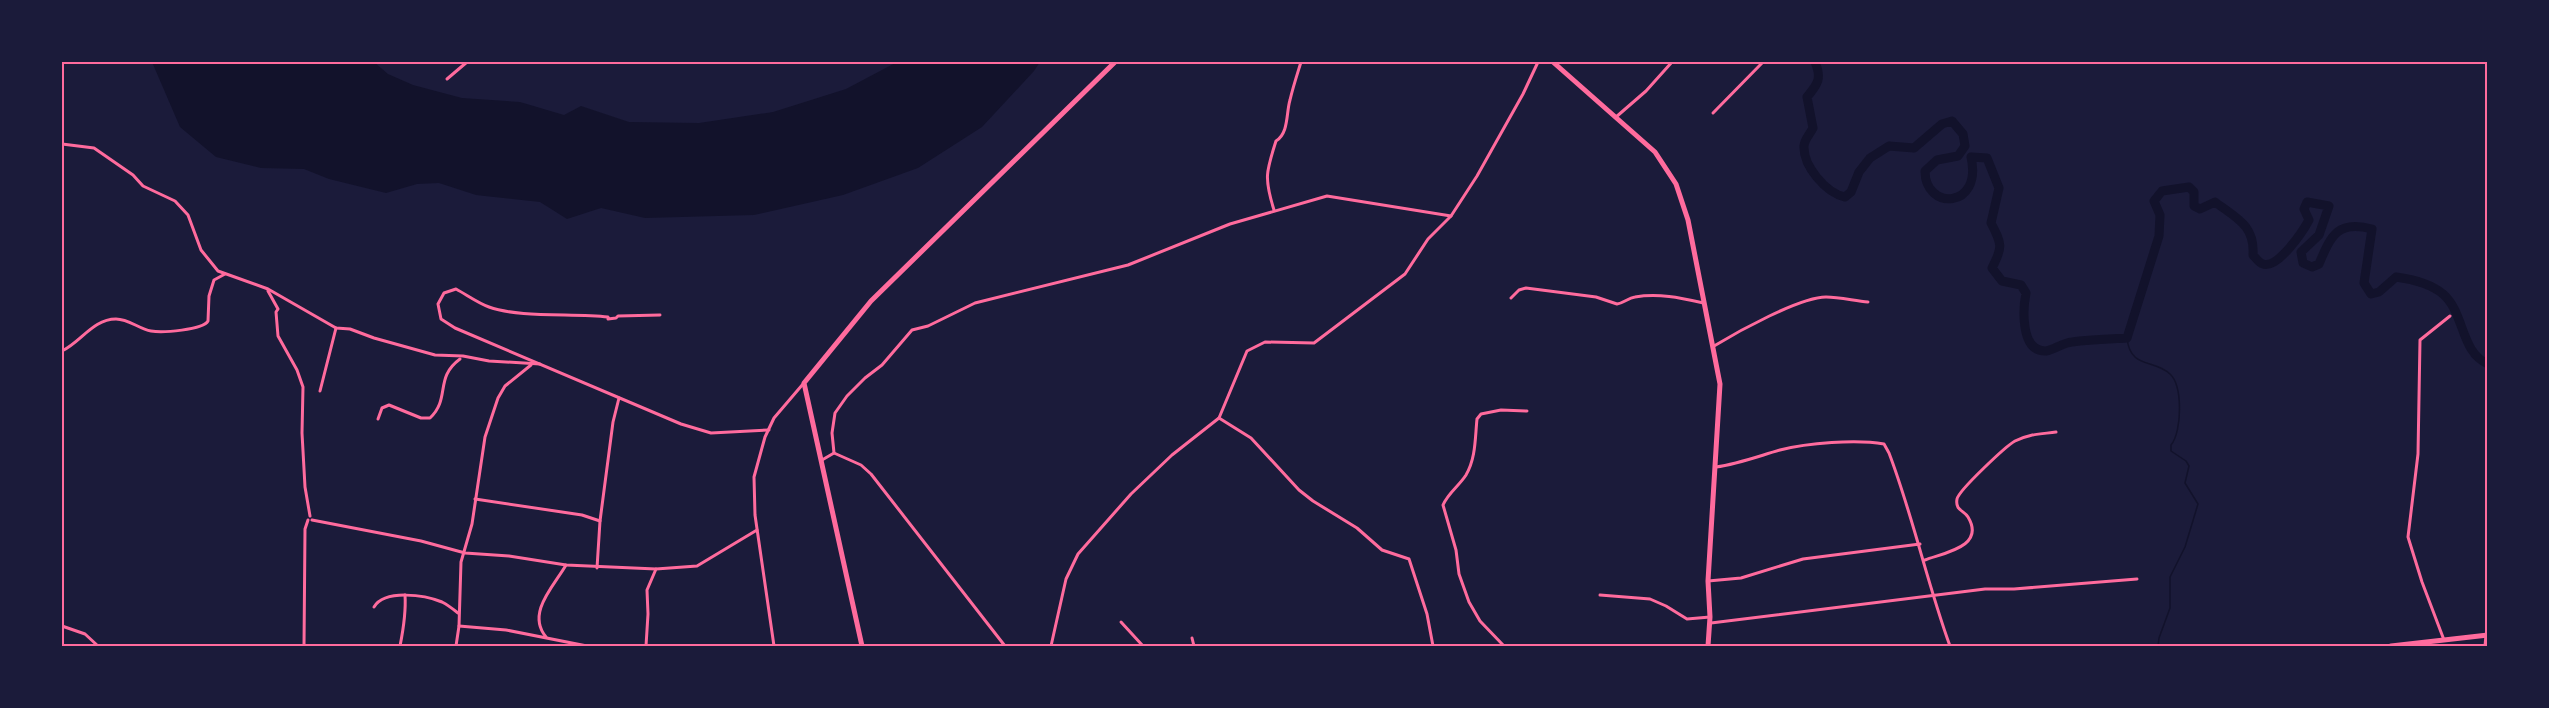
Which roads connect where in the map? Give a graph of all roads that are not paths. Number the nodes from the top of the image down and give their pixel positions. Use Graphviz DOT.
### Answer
graph roads {
  1 [pos="467,62"];
  2 [pos="1114,62"];
  3 [pos="1301,62"];
  4 [pos="1538,62"];
  5 [pos="1553,62"];
  6 [pos="1672,62"];
  7 [pos="1763,62"];
  8 [pos="447,79"];
  9 [pos="1713,113"];
  10 [pos="1615,118"];
  11 [pos="62,144"];
  12 [pos="1274,210"];
  13 [pos="1451,216"];
  14 [pos="225,274"];
  15 [pos="268,289"];
  16 [pos="1511,298"];
  17 [pos="1868,303"];
  18 [pos="1706,304"];
  19 [pos="660,315"];
  20 [pos="2450,315"];
  21 [pos="336,328"];
  22 [pos="1714,346"];
  23 [pos="62,351"];
  24 [pos="463,356"];
  25 [pos="531,364"];
  26 [pos="542,364"];
  27 [pos="804,383"];
  28 [pos="320,391"];
  29 [pos="619,398"];
  30 [pos="1527,411"];
  31 [pos="1219,418"];
  32 [pos="378,419"];
  33 [pos="769,430"];
  34 [pos="2056,432"];
  35 [pos="834,453"];
  36 [pos="822,460"];
  37 [pos="1716,467"];
  38 [pos="476,499"];
  39 [pos="310,519"];
  40 [pos="600,521"];
  41 [pos="757,530"];
  42 [pos="1920,544"];
  43 [pos="465,553"];
  44 [pos="1925,560"];
  45 [pos="566,565"];
  46 [pos="597,567"];
  47 [pos="656,569"];
  48 [pos="2138,579"];
  49 [pos="1708,581"];
  50 [pos="405,595"];
  51 [pos="1600,595"];
  52 [pos="1934,596"];
  53 [pos="374,607"];
  54 [pos="458,613"];
  55 [pos="1710,616"];
  56 [pos="1121,622"];
  57 [pos="1709,624"];
  58 [pos="62,626"];
  59 [pos="459,626"];
  60 [pos="2487,635"];
  61 [pos="546,638"];
  62 [pos="1192,638"];
  63 [pos="2444,640"];
  64 [pos="98,646"];
  65 [pos="304,646"];
  66 [pos="400,646"];
  67 [pos="456,646"];
  68 [pos="588,646"];
  69 [pos="645,646"];
  70 [pos="774,646"];
  71 [pos="862,646"];
  72 [pos="1005,646"];
  73 [pos="1051,646"];
  74 [pos="1143,646"];
  75 [pos="1194,646"];
  76 [pos="1433,646"];
  77 [pos="1504,646"];
  78 [pos="1708,646"];
  79 [pos="1950,646"];
  80 [pos="2391,646"];
  81 [pos="2485,646"];
  1 -- 8 [label="street"];
  2 -- 27 [label="main road"];
  3 -- 12 [label="street"];
  4 -- 13 [label="street"];
  5 -- 10 [label="main road"];
  6 -- 10 [label="street"];
  7 -- 9 [label="street"];
  10 -- 18 [label="main road"];
  11 -- 14 [label="street"];
  12 -- 13 [label="street"];
  12 -- 35 [label="street"];
  13 -- 31 [label="street"];
  14 -- 15 [label="street"];
  14 -- 23 [label="street"];
  15 -- 21 [label="street"];
  15 -- 39 [label="street"];
  16 -- 18 [label="street"];
  17 -- 22 [label="street"];
  18 -- 22 [label="main road"];
  19 -- 26 [label="street"];
  20 -- 63 [label="street"];
  21 -- 24 [label="street"];
  21 -- 28 [label="street"];
  22 -- 37 [label="main road"];
  24 -- 25 [label="street"];
  24 -- 32 [label="street"];
  25 -- 26 [label="street"];
  25 -- 38 [label="street"];
  26 -- 29 [label="street"];
  27 -- 33 [label="street"];
  27 -- 36 [label="main road"];
  29 -- 33 [label="street"];
  29 -- 40 [label="street"];
  30 -- 77 [label="street"];
  31 -- 73 [label="street"];
  31 -- 76 [label="street"];
  33 -- 41 [label="street"];
  34 -- 44 [label="street"];
  35 -- 36 [label="street"];
  35 -- 72 [label="street"];
  36 -- 71 [label="main road"];
  37 -- 42 [label="street"];
  37 -- 49 [label="main road"];
  38 -- 40 [label="street"];
  38 -- 43 [label="street"];
  39 -- 43 [label="street"];
  39 -- 65 [label="street"];
  40 -- 46 [label="street"];
  41 -- 47 [label="street"];
  41 -- 70 [label="street"];
  42 -- 44 [label="street"];
  42 -- 49 [label="street"];
  43 -- 45 [label="street"];
  43 -- 54 [label="street"];
  44 -- 52 [label="street"];
  45 -- 46 [label="street"];
  45 -- 61 [label="street"];
  46 -- 47 [label="street"];
  47 -- 69 [label="street"];
  48 -- 52 [label="street"];
  49 -- 55 [label="main road"];
  50 -- 53 [label="street"];
  50 -- 54 [label="street"];
  50 -- 66 [label="street"];
  51 -- 55 [label="street"];
  52 -- 57 [label="street"];
  52 -- 79 [label="street"];
  54 -- 59 [label="street"];
  55 -- 57 [label="main road"];
  56 -- 74 [label="street"];
  57 -- 78 [label="main road"];
  58 -- 64 [label="street"];
  59 -- 61 [label="street"];
  59 -- 67 [label="street"];
  60 -- 63 [label="main road"];
  60 -- 81 [label="street"];
  61 -- 68 [label="street"];
  62 -- 75 [label="street"];
  63 -- 80 [label="main road"];
}
